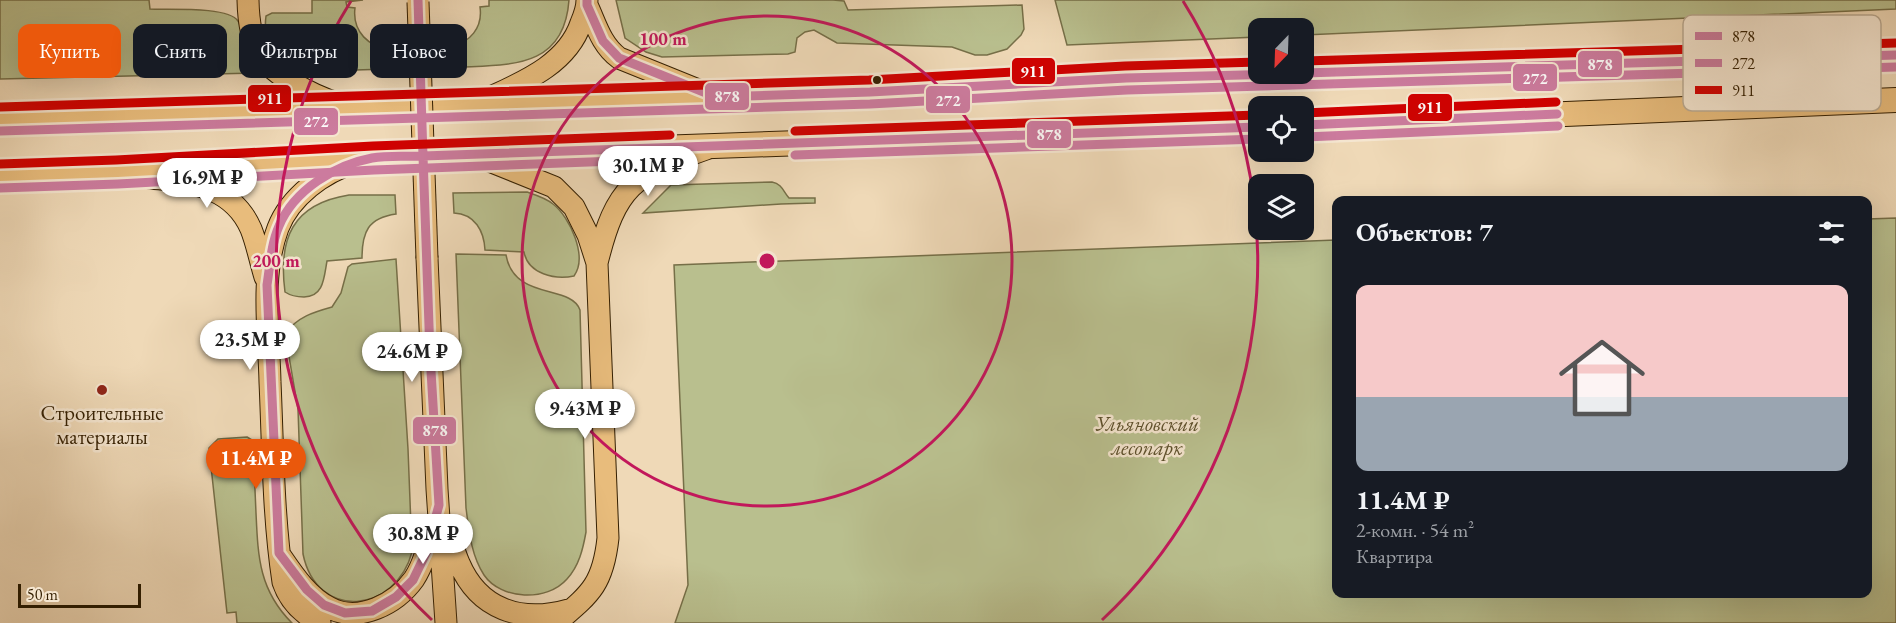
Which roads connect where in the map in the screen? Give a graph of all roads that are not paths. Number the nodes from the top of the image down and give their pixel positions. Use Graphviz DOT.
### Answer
graph roads {
  1 [pos="248,0"];
  2 [pos="418,1"];
  3 [pos="587,2"];
  4 [pos="1881,55"];
  5 [pos="1896,55"];
  6 [pos="1683,61"];
  7 [pos="716,98"];
  8 [pos="1896,100"];
  9 [pos="1881,101"];
  10 [pos="475,105"];
  11 [pos="0,108"];
  12 [pos="375,108"];
  13 [pos="1683,109"];
  14 [pos="44,117"];
  15 [pos="0,118"];
  16 [pos="1314,125"];
  17 [pos="1248,127"];
  18 [pos="713,146"];
  19 [pos="473,154"];
  20 [pos="373,158"];
  21 [pos="117,172"];
  22 [pos="0,176"];
  23 [pos="597,263"];
  24 [pos="267,285"];
  25 [pos="439,505"];
  26 [pos="279,553"];
  27 [pos="584,599"];
  28 [pos="320,623"];
  29 [pos="446,623"];
  30 [pos="556,623"];
  1 -- 12 [label="main road"];
  2 -- 25 [label="main road, bridge"];
  3 -- 7 [label="main road"];
  3 -- 10 [label="main road"];
  4 -- 5 [label="highway"];
  6 -- 7 [label="highway"];
  7 -- 10 [label="highway"];
  8 -- 9 [label="highway"];
  10 -- 12 [label="highway"];
  11 -- 14 [label="main road"];
  12 -- 14 [label="highway"];
  13 -- 16 [label="highway"];
  14 -- 15 [label="highway"];
  17 -- 18 [label="highway"];
  18 -- 19 [label="highway"];
  18 -- 23 [label="main road"];
  19 -- 20 [label="highway"];
  19 -- 23 [label="main road"];
  20 -- 21 [label="highway"];
  20 -- 24 [label="main road"];
  21 -- 22 [label="highway"];
  21 -- 24 [label="main road"];
  23 -- 27 [label="main road"];
  24 -- 26 [label="main road"];
  25 -- 26 [label="main road"];
  25 -- 27 [label="main road"];
  25 -- 29 [label="main road"];
  26 -- 28 [label="main road"];
  27 -- 30 [label="main road"];
}
